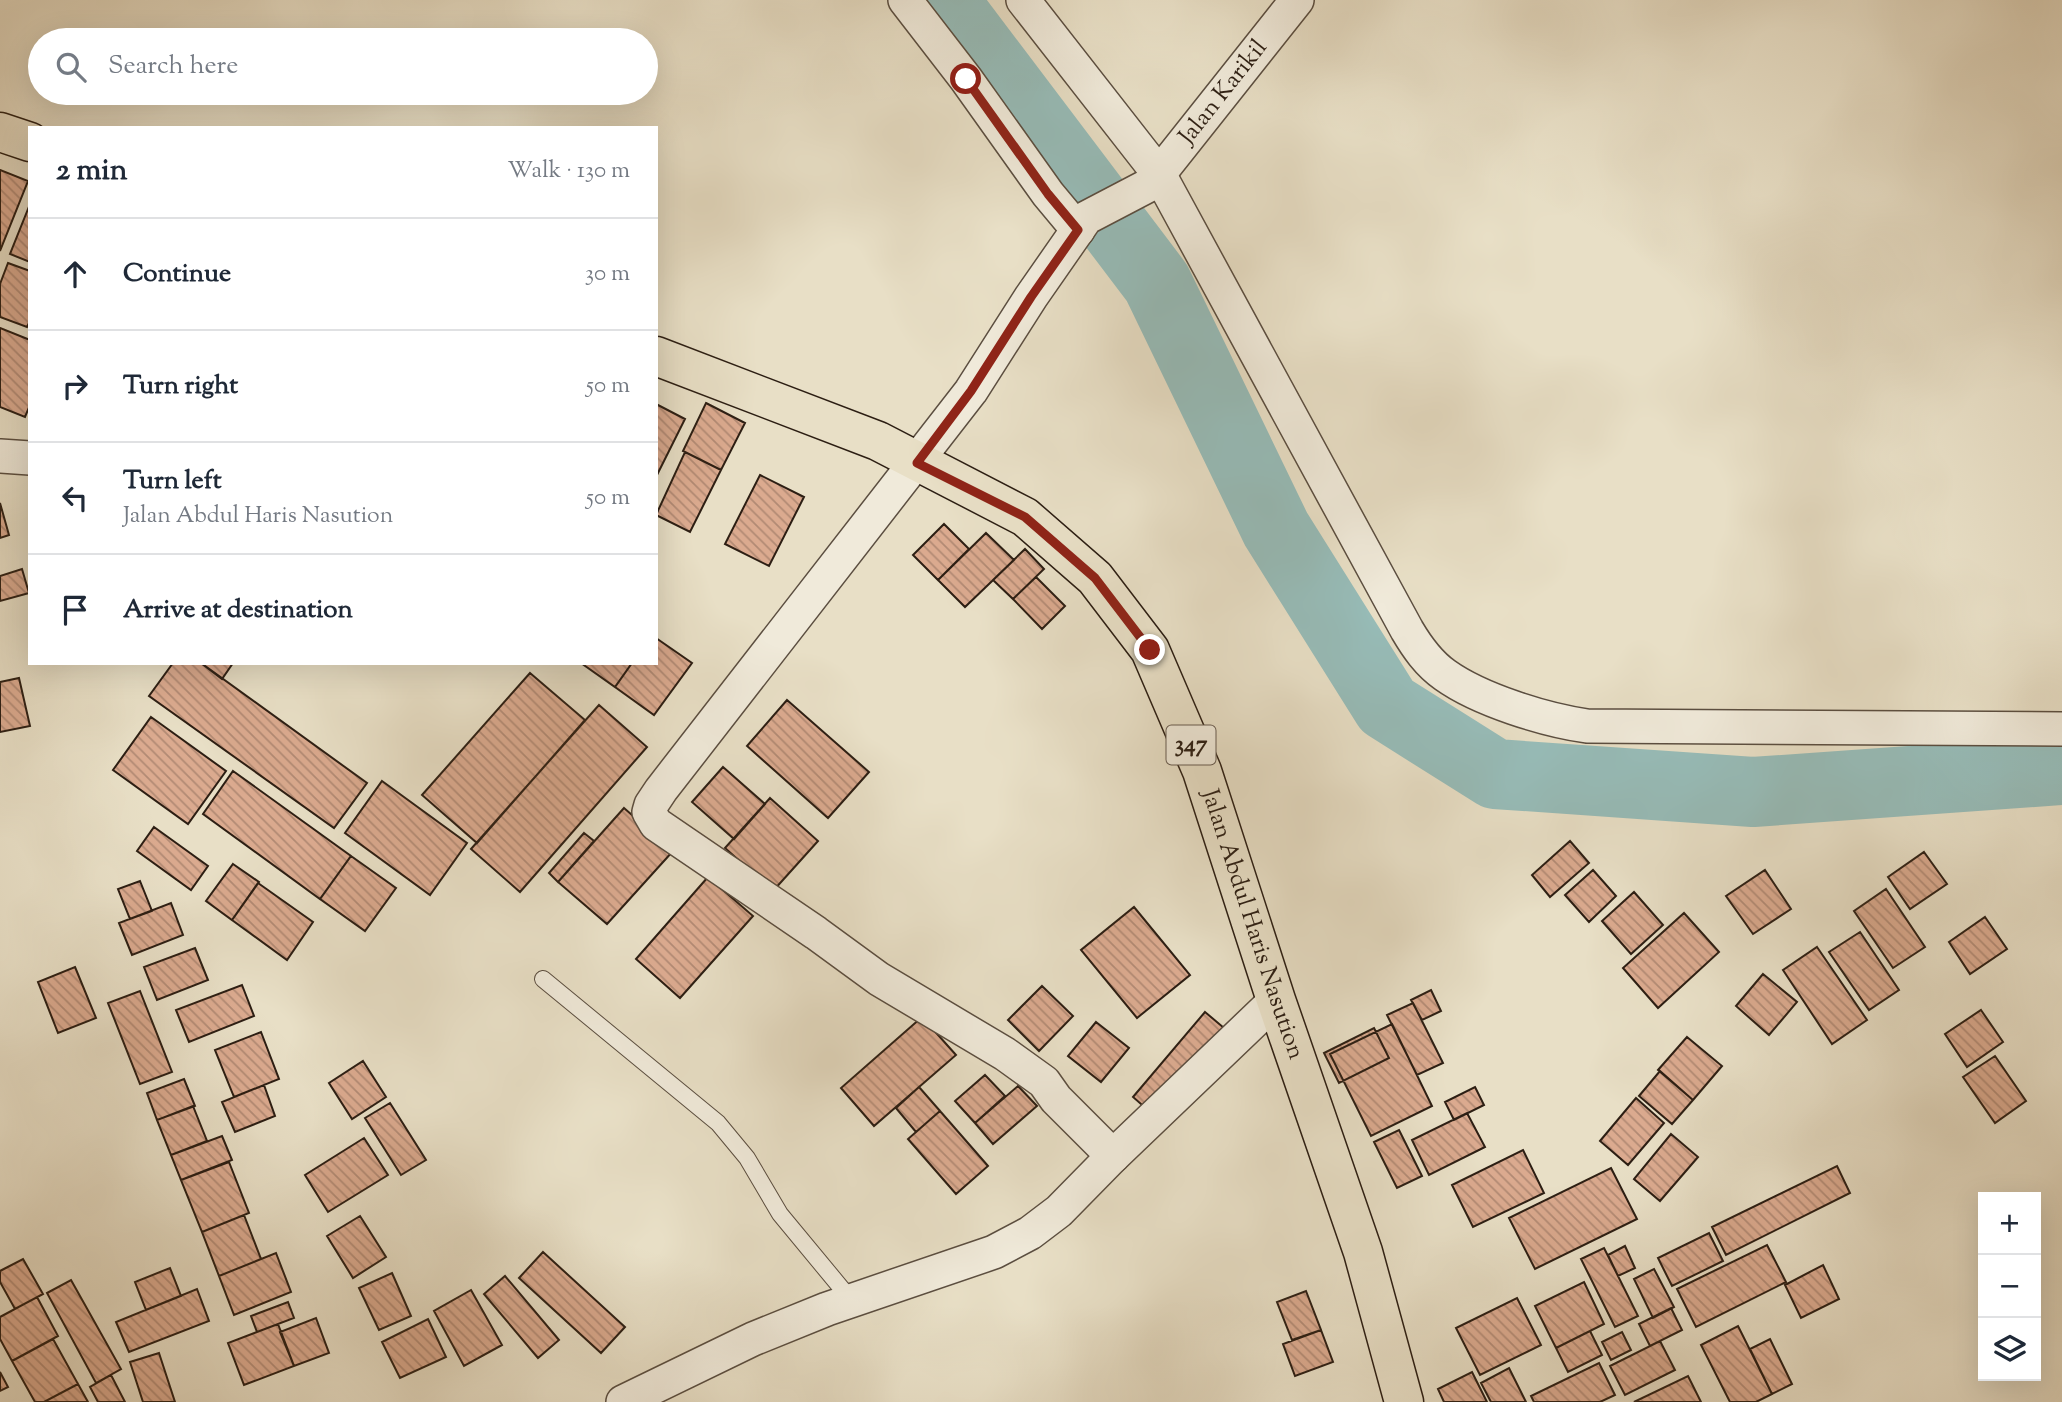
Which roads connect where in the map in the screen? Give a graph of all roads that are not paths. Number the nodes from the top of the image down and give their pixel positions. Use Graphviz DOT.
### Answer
graph roads {
  1 [pos="905,0"];
  2 [pos="1023,0"];
  3 [pos="1297,0"];
  4 [pos="0,132"];
  5 [pos="28,141"];
  6 [pos="1155,179"];
  7 [pos="1082,224"];
  8 [pos="658,357"];
  9 [pos="0,456"];
  10 [pos="28,458"];
  11 [pos="917,463"];
  12 [pos="2062,729"];
  13 [pos="543,979"];
  14 [pos="1276,1000"];
  15 [pos="1113,1156"];
  16 [pos="852,1301"];
  17 [pos="623,1402"];
  18 [pos="1404,1402"];
  1 -- 7 [label="street"];
  2 -- 6 [label="street"];
  3 -- 6 [label="street, Jalan Karikil"];
  4 -- 5 [label="main road"];
  6 -- 7 [label="street"];
  6 -- 12 [label="street"];
  7 -- 11 [label="street"];
  8 -- 11 [label="main road, Jalan Abdul Haris Nasution / 347"];
  9 -- 10 [label="street"];
  11 -- 14 [label="main road, Jalan Abdul Haris Nasution / 347"];
  11 -- 15 [label="street"];
  13 -- 16 [label="lane"];
  14 -- 15 [label="street"];
  14 -- 18 [label="main road, Jalan Abdul Haris Nasution / 347"];
  15 -- 16 [label="street"];
  16 -- 17 [label="street"];
}
